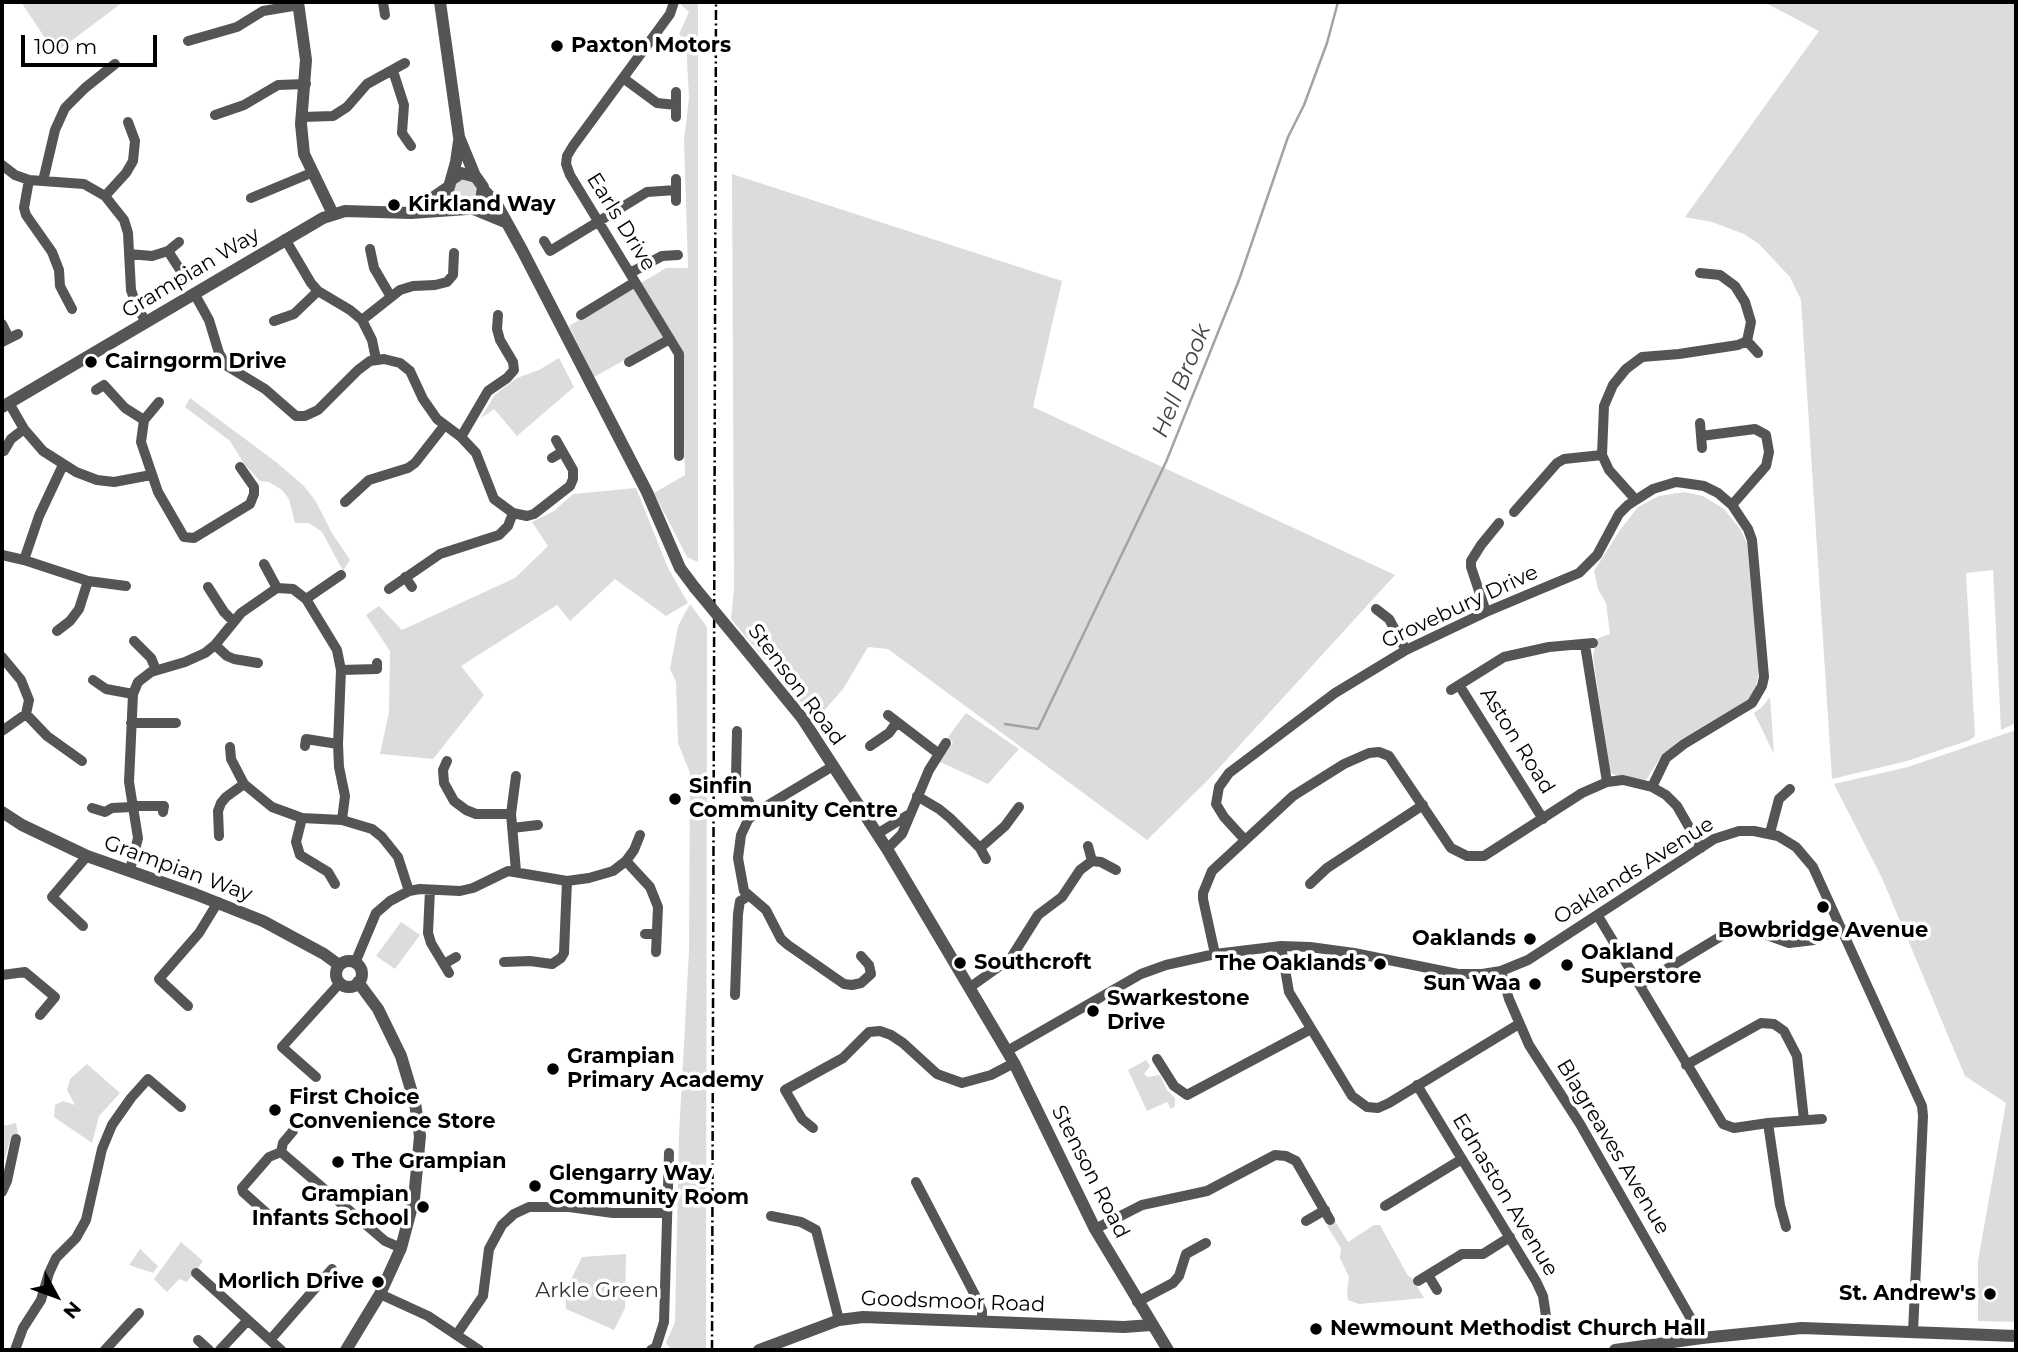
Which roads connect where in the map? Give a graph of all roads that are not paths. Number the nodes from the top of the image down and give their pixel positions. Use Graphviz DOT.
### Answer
graph roads {
  1 [pos="383,2"];
  2 [pos="440,2"];
  3 [pos="674,2"];
  4 [pos="298,3"];
  5 [pos="385,15"];
  6 [pos="188,42"];
  7 [pos="405,63"];
  8 [pos="115,64"];
  9 [pos="393,71"];
  10 [pos="623,78"];
  11 [pos="306,84"];
  12 [pos="676,92"];
  13 [pos="676,105"];
  14 [pos="215,115"];
  15 [pos="302,117"];
  16 [pos="676,117"];
  17 [pos="128,122"];
  18 [pos="459,137"];
  19 [pos="411,146"];
  20 [pos="2,165"];
  21 [pos="311,173"];
  22 [pos="475,176"];
  23 [pos="29,180"];
  24 [pos="43,181"];
  25 [pos="449,184"];
  26 [pos="483,189"];
  27 [pos="676,190"];
  28 [pos="105,196"];
  29 [pos="251,198"];
  30 [pos="467,208"];
  31 [pos="411,213"];
  32 [pos="333,214"];
  33 [pos="505,222"];
  34 [pos="599,222"];
  35 [pos="285,239"];
  36 [pos="544,241"];
  37 [pos="179,242"];
  38 [pos="370,249"];
  39 [pos="168,251"];
  40 [pos="454,253"];
  41 [pos="129,254"];
  42 [pos="678,255"];
  43 [pos="1725,264"];
  44 [pos="1700,273"];
  45 [pos="1720,275"];
  46 [pos="633,278"];
  47 [pos="186,279"];
  48 [pos="318,291"];
  49 [pos="194,293"];
  50 [pos="391,297"];
  51 [pos="72,309"];
  52 [pos="498,315"];
  53 [pos="581,315"];
  54 [pos="362,320"];
  55 [pos="274,321"];
  56 [pos="146,322"];
  57 [pos="2,324"];
  58 [pos="10,338"];
  59 [pos="670,339"];
  60 [pos="1747,341"];
  61 [pos="1758,353"];
  62 [pos="376,359"];
  63 [pos="629,362"];
  64 [pos="96,390"];
  65 [pos="159,402"];
  66 [pos="5,405"];
  67 [pos="144,420"];
  68 [pos="1700,424"];
  69 [pos="444,426"];
  70 [pos="24,429"];
  71 [pos="1701,436"];
  72 [pos="461,437"];
  73 [pos="556,440"];
  74 [pos="678,443"];
  75 [pos="665,446"];
  76 [pos="1702,448"];
  77 [pos="2,450"];
  78 [pos="562,452"];
  79 [pos="1602,455"];
  80 [pos="679,456"];
  81 [pos="552,458"];
  82 [pos="63,465"];
  83 [pos="240,467"];
  84 [pos="151,475"];
  85 [pos="267,490"];
  86 [pos="255,491"];
  87 [pos="1635,499"];
  88 [pos="345,502"];
  89 [pos="1732,505"];
  90 [pos="1514,512"];
  91 [pos="513,513"];
  92 [pos="1499,523"];
  93 [pos="189,539"];
  94 [pos="190,551"];
  95 [pos="2,555"];
  96 [pos="24,560"];
  97 [pos="264,564"];
  98 [pos="112,571"];
  99 [pos="341,575"];
  100 [pos="405,577"];
  101 [pos="88,581"];
  102 [pos="110,584"];
  103 [pos="126,586"];
  104 [pos="208,587"];
  105 [pos="412,587"];
  106 [pos="276,588"];
  107 [pos="389,589"];
  108 [pos="306,599"];
  109 [pos="1376,609"];
  110 [pos="1486,612"];
  111 [pos="233,621"];
  112 [pos="57,631"];
  113 [pos="134,641"];
  114 [pos="215,645"];
  115 [pos="1406,650"];
  116 [pos="2,657"];
  117 [pos="258,663"];
  118 [pos="377,663"];
  119 [pos="156,670"];
  120 [pos="341,670"];
  121 [pos="93,680"];
  122 [pos="134,694"];
  123 [pos="26,714"];
  124 [pos="888,715"];
  125 [pos="897,722"];
  126 [pos="131,723"];
  127 [pos="176,723"];
  128 [pos="2,731"];
  129 [pos="737,731"];
  130 [pos="946,743"];
  131 [pos="338,744"];
  132 [pos="305,746"];
  133 [pos="870,746"];
  134 [pos="230,747"];
  135 [pos="939,754"];
  136 [pos="82,761"];
  137 [pos="447,761"];
  138 [pos="833,766"];
  139 [pos="516,776"];
  140 [pos="1607,782"];
  141 [pos="244,784"];
  142 [pos="1652,787"];
  143 [pos="1790,789"];
  144 [pos="917,796"];
  145 [pos="1423,805"];
  146 [pos="132,806"];
  147 [pos="92,808"];
  148 [pos="1020,808"];
  149 [pos="163,812"];
  150 [pos="755,813"];
  151 [pos="2,814"];
  152 [pos="511,814"];
  153 [pos="908,814"];
  154 [pos="302,818"];
  155 [pos="1543,819"];
  156 [pos="342,820"];
  157 [pos="538,825"];
  158 [pos="512,828"];
  159 [pos="877,834"];
  160 [pos="1770,834"];
  161 [pos="640,835"];
  162 [pos="219,836"];
  163 [pos="1245,840"];
  164 [pos="1088,846"];
  165 [pos="980,848"];
  166 [pos="1701,848"];
  167 [pos="887,849"];
  168 [pos="87,856"];
  169 [pos="986,859"];
  170 [pos="626,861"];
  171 [pos="1091,861"];
  172 [pos="130,870"];
  173 [pos="1116,870"];
  174 [pos="516,871"];
  175 [pos="567,881"];
  176 [pos="335,884"];
  177 [pos="1310,884"];
  178 [pos="430,890"];
  179 [pos="409,891"];
  180 [pos="750,896"];
  181 [pos="218,902"];
  182 [pos="1598,916"];
  183 [pos="83,926"];
  184 [pos="1840,928"];
  185 [pos="645,934"];
  186 [pos="657,934"];
  187 [pos="1281,946"];
  188 [pos="656,952"];
  189 [pos="1214,954"];
  190 [pos="861,956"];
  191 [pos="456,957"];
  192 [pos="504,962"];
  193 [pos="355,963"];
  194 [pos="339,965"];
  195 [pos="1501,971"];
  196 [pos="2,975"];
  197 [pos="358,982"];
  198 [pos="340,983"];
  199 [pos="1640,985"];
  200 [pos="970,988"];
  201 [pos="735,995"];
  202 [pos="188,1006"];
  203 [pos="40,1015"];
  204 [pos="1519,1024"];
  205 [pos="1311,1029"];
  206 [pos="1007,1051"];
  207 [pos="1157,1059"];
  208 [pos="1014,1063"];
  209 [pos="1686,1065"];
  210 [pos="316,1077"];
  211 [pos="1417,1085"];
  212 [pos="181,1107"];
  213 [pos="1822,1119"];
  214 [pos="1804,1120"];
  215 [pos="1768,1123"];
  216 [pos="813,1128"];
  217 [pos="293,1131"];
  218 [pos="16,1139"];
  219 [pos="281,1152"];
  220 [pos="669,1153"];
  221 [pos="1462,1159"];
  222 [pos="916,1182"];
  223 [pos="2,1192"];
  224 [pos="1385,1206"];
  225 [pos="1325,1210"];
  226 [pos="667,1213"];
  227 [pos="771,1216"];
  228 [pos="272,1219"];
  229 [pos="1330,1220"];
  230 [pos="1306,1221"];
  231 [pos="1786,1227"];
  232 [pos="1095,1229"];
  233 [pos="1510,1237"];
  234 [pos="1206,1243"];
  235 [pos="401,1248"];
  236 [pos="332,1269"];
  237 [pos="196,1273"];
  238 [pos="1428,1275"];
  239 [pos="1418,1280"];
  240 [pos="1437,1290"];
  241 [pos="380,1294"];
  242 [pos="1137,1302"];
  243 [pos="139,1313"];
  244 [pos="248,1320"];
  245 [pos="839,1320"];
  246 [pos="982,1322"];
  247 [pos="1151,1325"];
  248 [pos="1548,1329"];
  249 [pos="1913,1332"];
  250 [pos="457,1334"];
  251 [pos="2016,1336"];
  252 [pos="1702,1338"];
  253 [pos="198,1340"];
  254 [pos="270,1340"];
  255 [pos="1648,1348"];
  256 [pos="15,1350"];
  257 [pos="105,1350"];
  258 [pos="209,1350"];
  259 [pos="220,1350"];
  260 [pos="281,1350"];
  261 [pos="346,1350"];
  262 [pos="479,1350"];
  263 [pos="651,1350"];
  264 [pos="759,1350"];
  265 [pos="1168,1350"];
  266 [pos="1615,1350"];
  1 -- 5 [label="street"];
  2 -- 18 [label="street"];
  3 -- 10 [label="street, Earls Drive"];
  4 -- 6 [label="street"];
  4 -- 11 [label="street"];
  7 -- 9 [label="street"];
  8 -- 24 [label="street"];
  9 -- 15 [label="street"];
  9 -- 19 [label="street"];
  10 -- 13 [label="street"];
  10 -- 34 [label="street, Earls Drive"];
  11 -- 14 [label="street"];
  11 -- 15 [label="street"];
  12 -- 13 [label="street"];
  13 -- 16 [label="street"];
  15 -- 21 [label="street"];
  17 -- 28 [label="street"];
  18 -- 22 [label="street"];
  18 -- 25 [label="street"];
  20 -- 23 [label="street"];
  21 -- 29 [label="street"];
  21 -- 32 [label="street"];
  22 -- 25 [label="street"];
  22 -- 26 [label="street"];
  23 -- 24 [label="street"];
  23 -- 51 [label="street"];
  24 -- 28 [label="street"];
  25 -- 30 [label="street"];
  25 -- 31 [label="street"];
  26 -- 30 [label="street"];
  26 -- 33 [label="street, Stenson Road"];
  27 -- 34 [label="street"];
  28 -- 41 [label="street"];
  30 -- 31 [label="street, Grampian Way"];
  30 -- 33 [label="street"];
  31 -- 32 [label="street, Grampian Way"];
  32 -- 35 [label="street, Grampian Way"];
  33 -- 138 [label="street, Stenson Road, bridge"];
  34 -- 36 [label="street"];
  34 -- 46 [label="street, Earls Drive"];
  35 -- 48 [label="street"];
  35 -- 49 [label="street, Grampian Way"];
  37 -- 39 [label="street"];
  38 -- 50 [label="street"];
  39 -- 41 [label="street"];
  39 -- 47 [label="street"];
  40 -- 50 [label="street"];
  41 -- 56 [label="street"];
  42 -- 46 [label="street"];
  43 -- 45 [label="street"];
  44 -- 45 [label="street"];
  45 -- 60 [label="street"];
  46 -- 53 [label="street"];
  46 -- 59 [label="street, Earls Drive"];
  48 -- 54 [label="street"];
  48 -- 55 [label="street"];
  49 -- 56 [label="street, Grampian Way"];
  49 -- 62 [label="street"];
  50 -- 54 [label="street"];
  52 -- 72 [label="street"];
  54 -- 62 [label="street"];
  56 -- 66 [label="street, Grampian Way"];
  57 -- 58 [label="street"];
  59 -- 63 [label="street"];
  59 -- 74 [label="street, Earls Drive"];
  60 -- 61 [label="street"];
  60 -- 79 [label="street"];
  62 -- 69 [label="street"];
  64 -- 67 [label="street"];
  65 -- 67 [label="street"];
  66 -- 70 [label="street"];
  67 -- 84 [label="street"];
  68 -- 71 [label="street"];
  69 -- 72 [label="street"];
  69 -- 88 [label="street"];
  70 -- 77 [label="street"];
  70 -- 82 [label="street"];
  71 -- 76 [label="street"];
  71 -- 89 [label="street"];
  72 -- 91 [label="street"];
  73 -- 78 [label="street"];
  74 -- 75 [label="street"];
  74 -- 80 [label="street, Earls Drive"];
  78 -- 81 [label="street"];
  78 -- 91 [label="street"];
  79 -- 87 [label="street"];
  79 -- 90 [label="street"];
  82 -- 84 [label="street"];
  82 -- 96 [label="street"];
  83 -- 86 [label="street"];
  84 -- 93 [label="street"];
  85 -- 86 [label="street"];
  86 -- 93 [label="street"];
  87 -- 89 [label="street, Grovebury Drive"];
  87 -- 110 [label="street, Grovebury Drive"];
  89 -- 142 [label="street, Grovebury Drive"];
  91 -- 100 [label="street"];
  92 -- 110 [label="street"];
  93 -- 94 [label="street"];
  95 -- 96 [label="street"];
  96 -- 101 [label="street"];
  97 -- 106 [label="street"];
  98 -- 102 [label="street"];
  99 -- 108 [label="street"];
  100 -- 105 [label="street"];
  100 -- 107 [label="street"];
  101 -- 102 [label="street"];
  101 -- 112 [label="street"];
  102 -- 103 [label="street"];
  104 -- 111 [label="street"];
  106 -- 108 [label="street"];
  106 -- 111 [label="street"];
  108 -- 120 [label="street"];
  109 -- 115 [label="street"];
  110 -- 115 [label="street, Grovebury Drive"];
  111 -- 114 [label="street"];
  113 -- 119 [label="street"];
  114 -- 117 [label="street"];
  114 -- 119 [label="street"];
  115 -- 163 [label="street, Grovebury Drive"];
  116 -- 123 [label="street"];
  118 -- 120 [label="street"];
  119 -- 122 [label="street"];
  120 -- 131 [label="street"];
  121 -- 122 [label="street"];
  122 -- 126 [label="street"];
  123 -- 128 [label="street"];
  123 -- 136 [label="street"];
  124 -- 125 [label="street"];
  125 -- 133 [label="street"];
  125 -- 135 [label="street"];
  126 -- 127 [label="street"];
  126 -- 146 [label="street"];
  129 -- 150 [label="street"];
  130 -- 135 [label="street"];
  131 -- 132 [label="street"];
  131 -- 156 [label="street"];
  134 -- 141 [label="street"];
  135 -- 144 [label="street"];
  137 -- 152 [label="street"];
  138 -- 150 [label="street"];
  138 -- 159 [label="street, Stenson Road"];
  139 -- 152 [label="street"];
  140 -- 142 [label="street"];
  140 -- 155 [label="street"];
  140 -- 155 [label="street, Aston Road"];
  141 -- 154 [label="street"];
  141 -- 162 [label="street"];
  142 -- 166 [label="street"];
  143 -- 160 [label="street"];
  144 -- 153 [label="street"];
  144 -- 165 [label="street"];
  145 -- 155 [label="street"];
  145 -- 163 [label="street"];
  145 -- 177 [label="street"];
  146 -- 147 [label="street"];
  146 -- 149 [label="street"];
  146 -- 172 [label="street"];
  148 -- 165 [label="street"];
  150 -- 180 [label="street"];
  151 -- 168 [label="street, Grampian Way"];
  152 -- 158 [label="street"];
  153 -- 159 [label="street"];
  153 -- 167 [label="street"];
  154 -- 156 [label="street"];
  154 -- 176 [label="street"];
  156 -- 179 [label="street"];
  157 -- 158 [label="street"];
  158 -- 174 [label="street"];
  159 -- 167 [label="street, Stenson Road"];
  160 -- 166 [label="street, Oaklands Avenue"];
  160 -- 184 [label="street, Oaklands Avenue"];
  161 -- 170 [label="street"];
  163 -- 189 [label="street"];
  164 -- 171 [label="street"];
  165 -- 169 [label="street"];
  166 -- 182 [label="street, Oaklands Avenue"];
  167 -- 200 [label="street, Stenson Road"];
  168 -- 172 [label="street, Grampian Way"];
  168 -- 183 [label="street"];
  170 -- 175 [label="street"];
  170 -- 186 [label="street"];
  171 -- 173 [label="street"];
  171 -- 200 [label="street"];
  172 -- 181 [label="street, Grampian Way"];
  174 -- 175 [label="street"];
  174 -- 178 [label="street"];
  175 -- 192 [label="street"];
  178 -- 179 [label="street"];
  178 -- 191 [label="street"];
  179 -- 193 [label="street"];
  180 -- 190 [label="street"];
  180 -- 201 [label="street"];
  181 -- 194 [label="street, Grampian Way"];
  181 -- 202 [label="street"];
  182 -- 195 [label="street, Oaklands Avenue"];
  182 -- 199 [label="street"];
  184 -- 199 [label="street"];
  184 -- 249 [label="street, Oaklands Avenue"];
  185 -- 186 [label="street"];
  186 -- 188 [label="street"];
  187 -- 189 [label="street, Oaklands Avenue"];
  187 -- 195 [label="street, Oaklands Avenue"];
  187 -- 205 [label="street"];
  189 -- 206 [label="street, Oaklands Avenue"];
  193 -- 194 [label="street"];
  193 -- 197 [label="street"];
  194 -- 198 [label="street"];
  195 -- 204 [label="street, Blagreaves Avenue"];
  196 -- 203 [label="street"];
  197 -- 198 [label="street"];
  197 -- 235 [label="street"];
  198 -- 210 [label="street"];
  199 -- 209 [label="street"];
  200 -- 206 [label="street, Stenson Road"];
  204 -- 211 [label="street"];
  204 -- 252 [label="street, Blagreaves Avenue"];
  205 -- 207 [label="street"];
  205 -- 211 [label="street"];
  206 -- 208 [label="street, Stenson Road"];
  208 -- 216 [label="street"];
  208 -- 232 [label="street, Stenson Road"];
  209 -- 214 [label="street"];
  209 -- 215 [label="street"];
  211 -- 221 [label="street, Ednaston Avenue"];
  212 -- 256 [label="street"];
  213 -- 214 [label="street"];
  214 -- 215 [label="street"];
  215 -- 231 [label="street"];
  217 -- 219 [label="street"];
  218 -- 223 [label="street"];
  219 -- 228 [label="street"];
  219 -- 235 [label="street"];
  220 -- 226 [label="street"];
  221 -- 224 [label="street"];
  221 -- 233 [label="street, Ednaston Avenue"];
  222 -- 246 [label="street"];
  225 -- 229 [label="street"];
  225 -- 230 [label="street"];
  225 -- 232 [label="street"];
  226 -- 250 [label="street"];
  226 -- 263 [label="street"];
  227 -- 245 [label="street"];
  232 -- 242 [label="street, Stenson Road"];
  233 -- 238 [label="street"];
  233 -- 248 [label="street, Ednaston Avenue"];
  234 -- 242 [label="street"];
  235 -- 241 [label="street"];
  236 -- 254 [label="street"];
  237 -- 244 [label="street"];
  238 -- 239 [label="street"];
  238 -- 240 [label="street"];
  241 -- 250 [label="street"];
  241 -- 261 [label="street"];
  242 -- 247 [label="street, Stenson Road"];
  243 -- 257 [label="street"];
  244 -- 254 [label="street"];
  244 -- 259 [label="street"];
  245 -- 246 [label="street, Goodsmoor Road"];
  245 -- 264 [label="street, Goodsmoor Road"];
  246 -- 247 [label="street, Goodsmoor Road"];
  247 -- 265 [label="street, Stenson Road"];
  249 -- 251 [label="street"];
  249 -- 252 [label="street"];
  250 -- 262 [label="street"];
  252 -- 255 [label="street"];
  253 -- 258 [label="street"];
  254 -- 260 [label="street"];
  255 -- 266 [label="street"];
}
